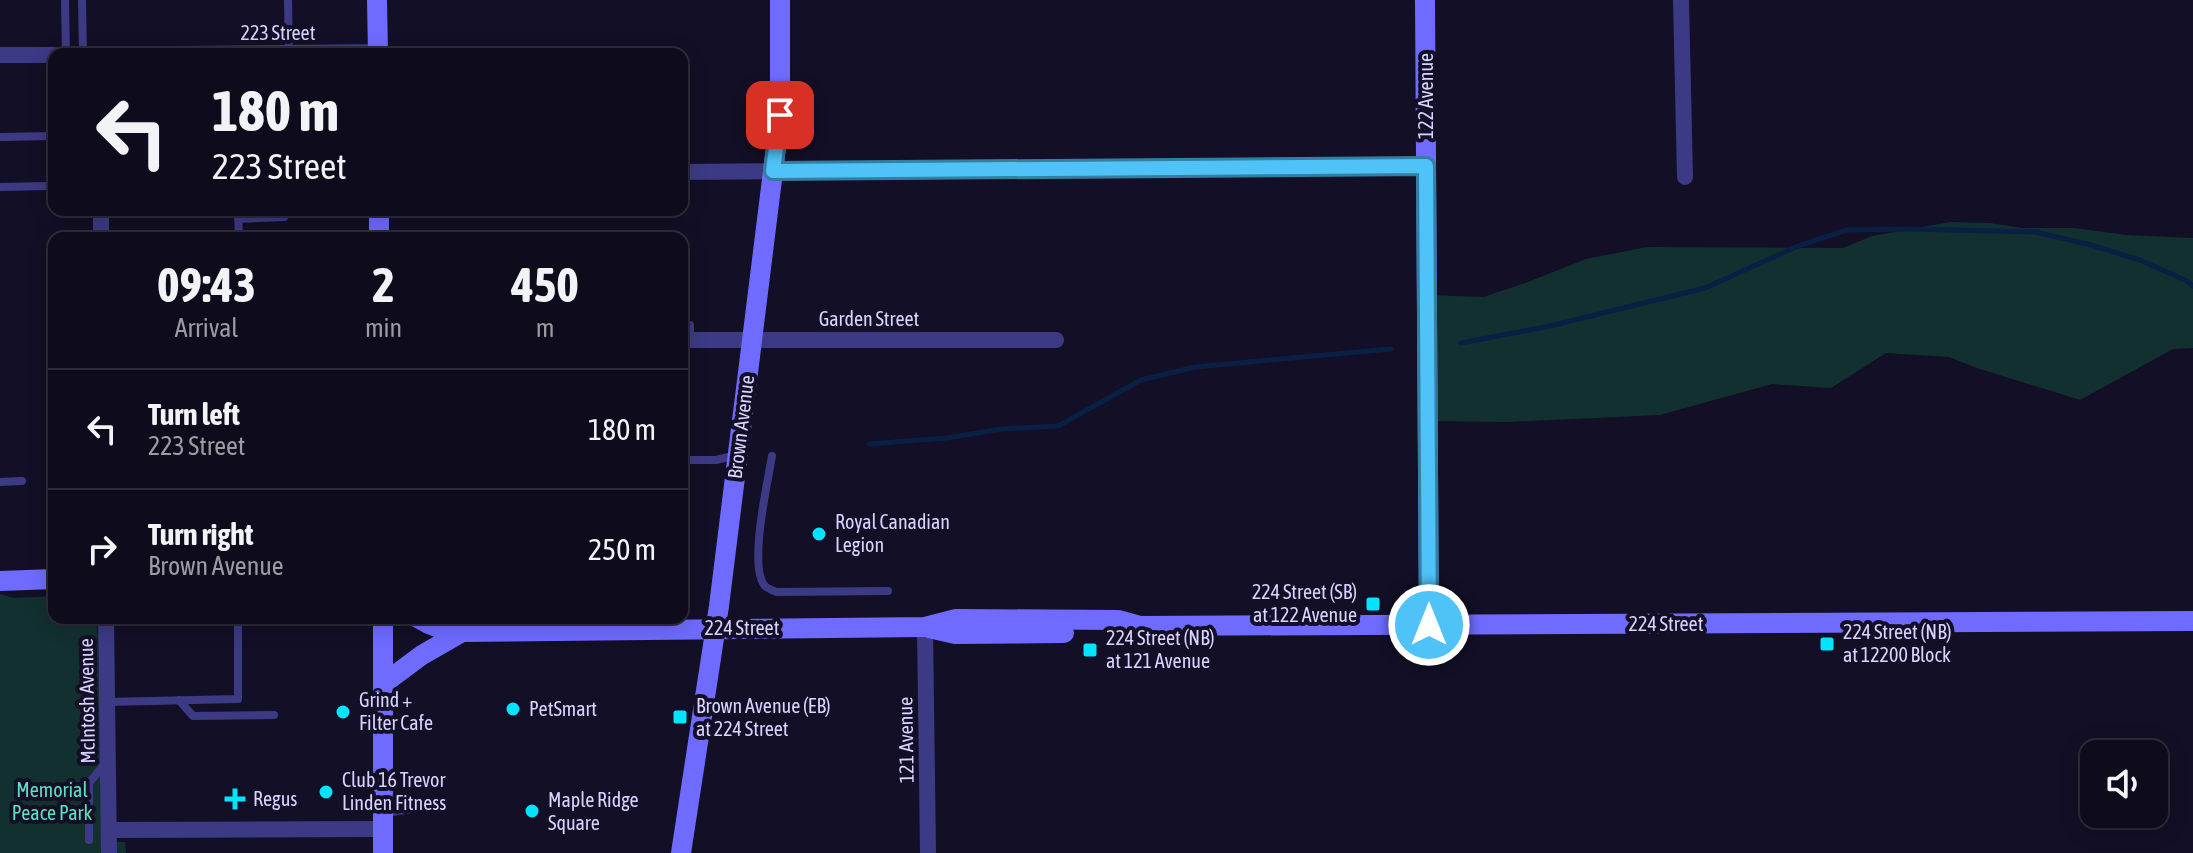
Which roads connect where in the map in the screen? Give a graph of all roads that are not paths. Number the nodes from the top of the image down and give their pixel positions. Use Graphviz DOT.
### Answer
graph roads {
  1 [pos="65,0"];
  2 [pos="82,0"];
  3 [pos="288,0"];
  4 [pos="377,0"];
  5 [pos="780,0"];
  6 [pos="1425,0"];
  7 [pos="1681,0"];
  8 [pos="66,48"];
  9 [pos="83,48"];
  10 [pos="289,48"];
  11 [pos="378,48"];
  12 [pos="0,55"];
  13 [pos="48,55"];
  14 [pos="48,136"];
  15 [pos="0,137"];
  16 [pos="1426,166"];
  17 [pos="773,171"];
  18 [pos="688,172"];
  19 [pos="1685,177"];
  20 [pos="48,186"];
  21 [pos="0,187"];
  22 [pos="269,216"];
  23 [pos="284,217"];
  24 [pos="688,335"];
  25 [pos="751,339"];
  26 [pos="1056,340"];
  27 [pos="738,455"];
  28 [pos="772,456"];
  29 [pos="688,460"];
  30 [pos="22,481"];
  31 [pos="0,482"];
  32 [pos="48,579"];
  33 [pos="0,581"];
  34 [pos="888,591"];
  35 [pos="2193,621"];
  36 [pos="106,624"];
  37 [pos="238,624"];
  38 [pos="383,624"];
  39 [pos="428,624"];
  40 [pos="615,624"];
  41 [pos="1429,625"];
  42 [pos="925,627"];
  43 [pos="715,628"];
  44 [pos="462,632"];
  45 [pos="383,684"];
  46 [pos="179,700"];
  47 [pos="107,702"];
  48 [pos="274,715"];
  49 [pos="108,759"];
  50 [pos="441,800"];
  51 [pos="383,821"];
  52 [pos="109,830"];
  53 [pos="89,840"];
  54 [pos="109,853"];
  55 [pos="383,853"];
  56 [pos="681,853"];
  57 [pos="928,853"];
  1 -- 8 [label="lane"];
  2 -- 9 [label="lane"];
  3 -- 10 [label="lane"];
  4 -- 11 [label="street"];
  5 -- 17 [label="street, Brown Avenue"];
  6 -- 16 [label="street, 122 Avenue"];
  7 -- 19 [label="street"];
  12 -- 13 [label="street"];
  14 -- 15 [label="lane"];
  16 -- 17 [label="street"];
  16 -- 41 [label="street, 122 Avenue"];
  17 -- 18 [label="street"];
  17 -- 25 [label="street, Brown Avenue"];
  20 -- 21 [label="lane"];
  22 -- 23 [label="lane"];
  24 -- 25 [label="street, Garden Street"];
  25 -- 26 [label="street, Garden Street"];
  25 -- 27 [label="street, Brown Avenue"];
  27 -- 29 [label="lane"];
  27 -- 43 [label="street, Brown Avenue"];
  28 -- 34 [label="lane"];
  30 -- 31 [label="lane"];
  32 -- 33 [label="street"];
  35 -- 41 [label="street, 224 Street"];
  36 -- 47 [label="street, McIntosh Avenue"];
  37 -- 46 [label="lane"];
  38 -- 45 [label="street"];
  39 -- 44 [label="street, 224 Street"];
  40 -- 43 [label="street, 224 Street"];
  40 -- 44 [label="street, 224 Street"];
  41 -- 42 [label="street, 224 Street"];
  42 -- 43 [label="street, 224 Street"];
  42 -- 57 [label="street, 121 Avenue"];
  43 -- 56 [label="street, Brown Avenue"];
  44 -- 45 [label="street, 224 Street"];
  45 -- 51 [label="street"];
  46 -- 47 [label="lane"];
  46 -- 48 [label="lane"];
  47 -- 49 [label="street, McIntosh Avenue"];
  49 -- 52 [label="street, McIntosh Avenue"];
  49 -- 53 [label="lane"];
  50 -- 51 [label="lane"];
  51 -- 52 [label="street"];
  51 -- 55 [label="street"];
  52 -- 54 [label="street, McIntosh Avenue"];
}
